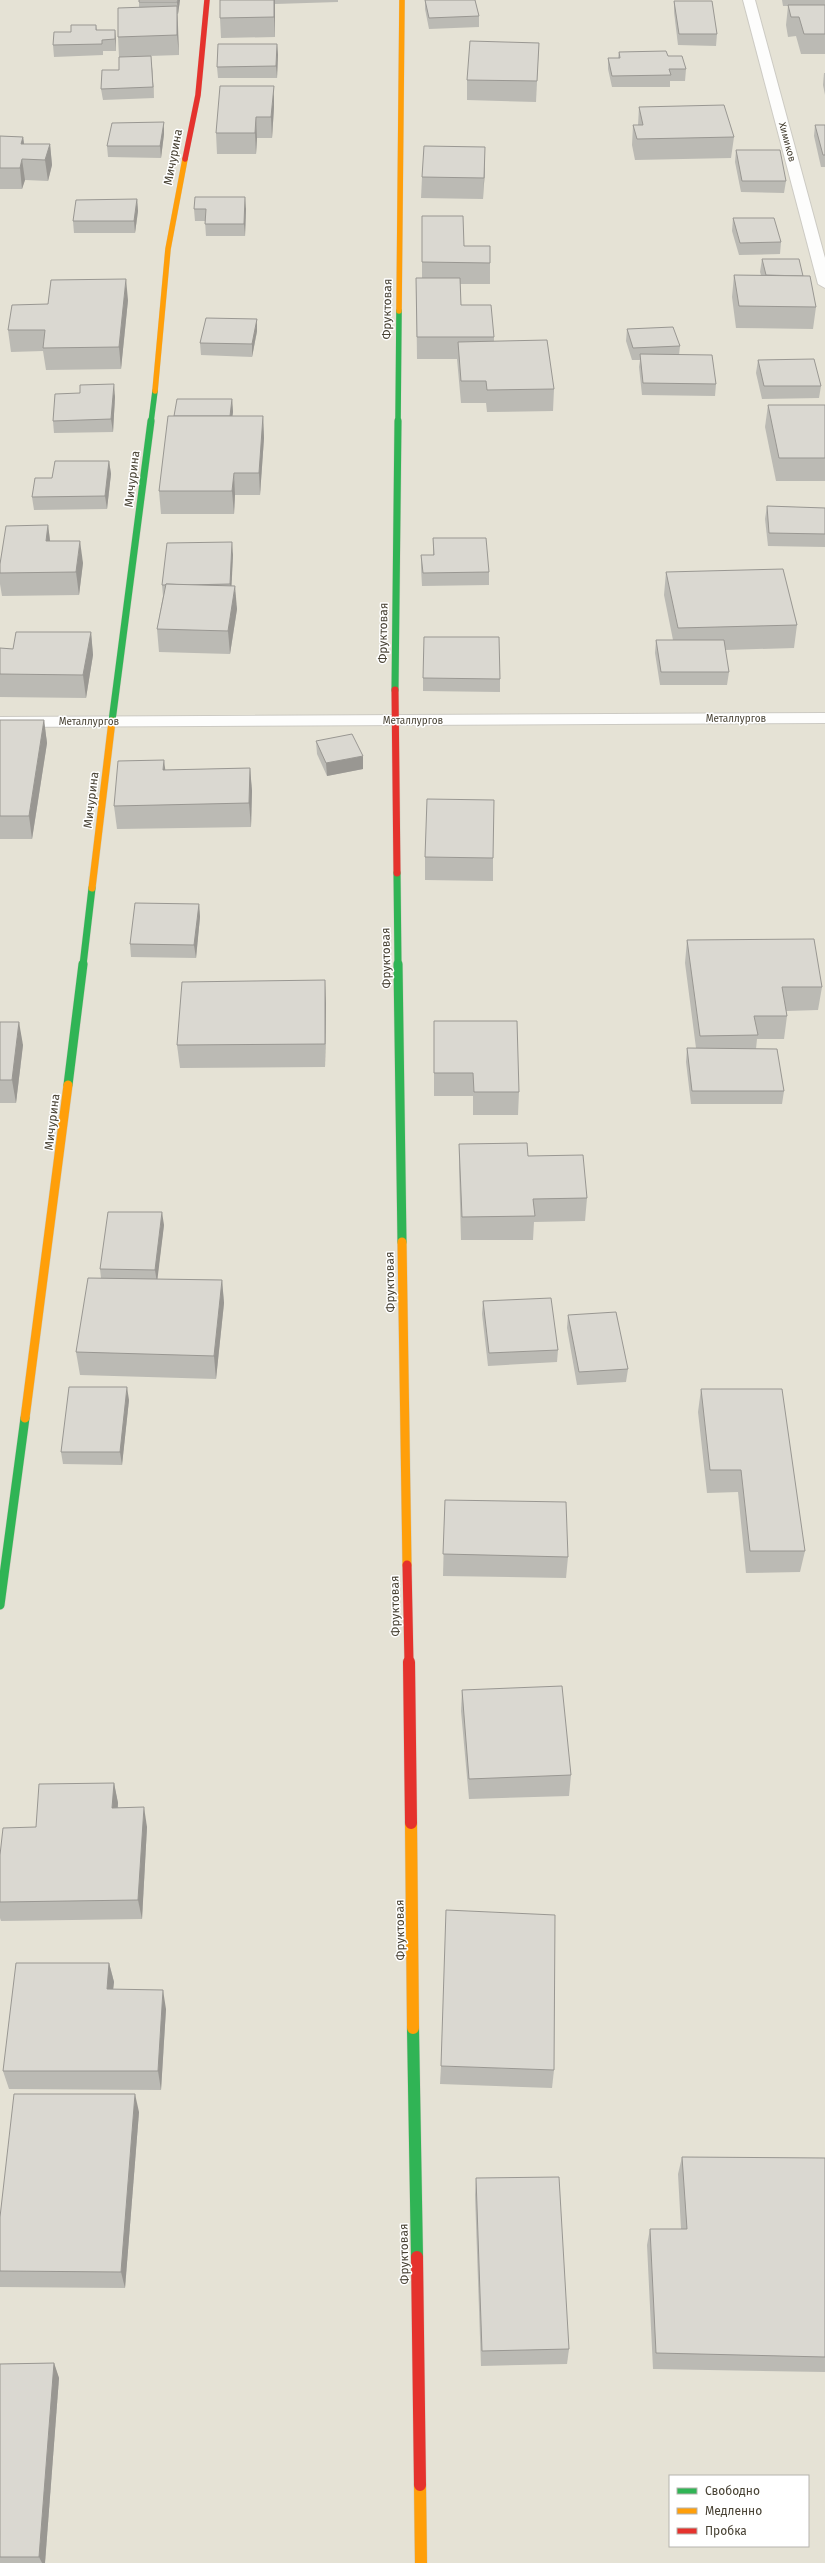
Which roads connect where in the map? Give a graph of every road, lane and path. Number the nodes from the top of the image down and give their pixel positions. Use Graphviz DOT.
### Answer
graph roads {
  1 [pos="207,0"];
  2 [pos="402,0"];
  3 [pos="749,0"];
  4 [pos="825,284"];
  5 [pos="825,718"];
  6 [pos="395,721"];
  7 [pos="0,722"];
  8 [pos="112,722"];
  9 [pos="0,1604"];
  10 [pos="420,2563"];
  1 -- 8 [label="street, Мичурина"];
  2 -- 6 [label="street, Фруктовая"];
  3 -- 4 [label="street, Химиков"];
  5 -- 6 [label="street, Металлургов"];
  6 -- 8 [label="street, Металлургов"];
  6 -- 10 [label="street, Фруктовая"];
  7 -- 8 [label="street, Металлургов"];
  8 -- 9 [label="street, Мичурина"];
}
